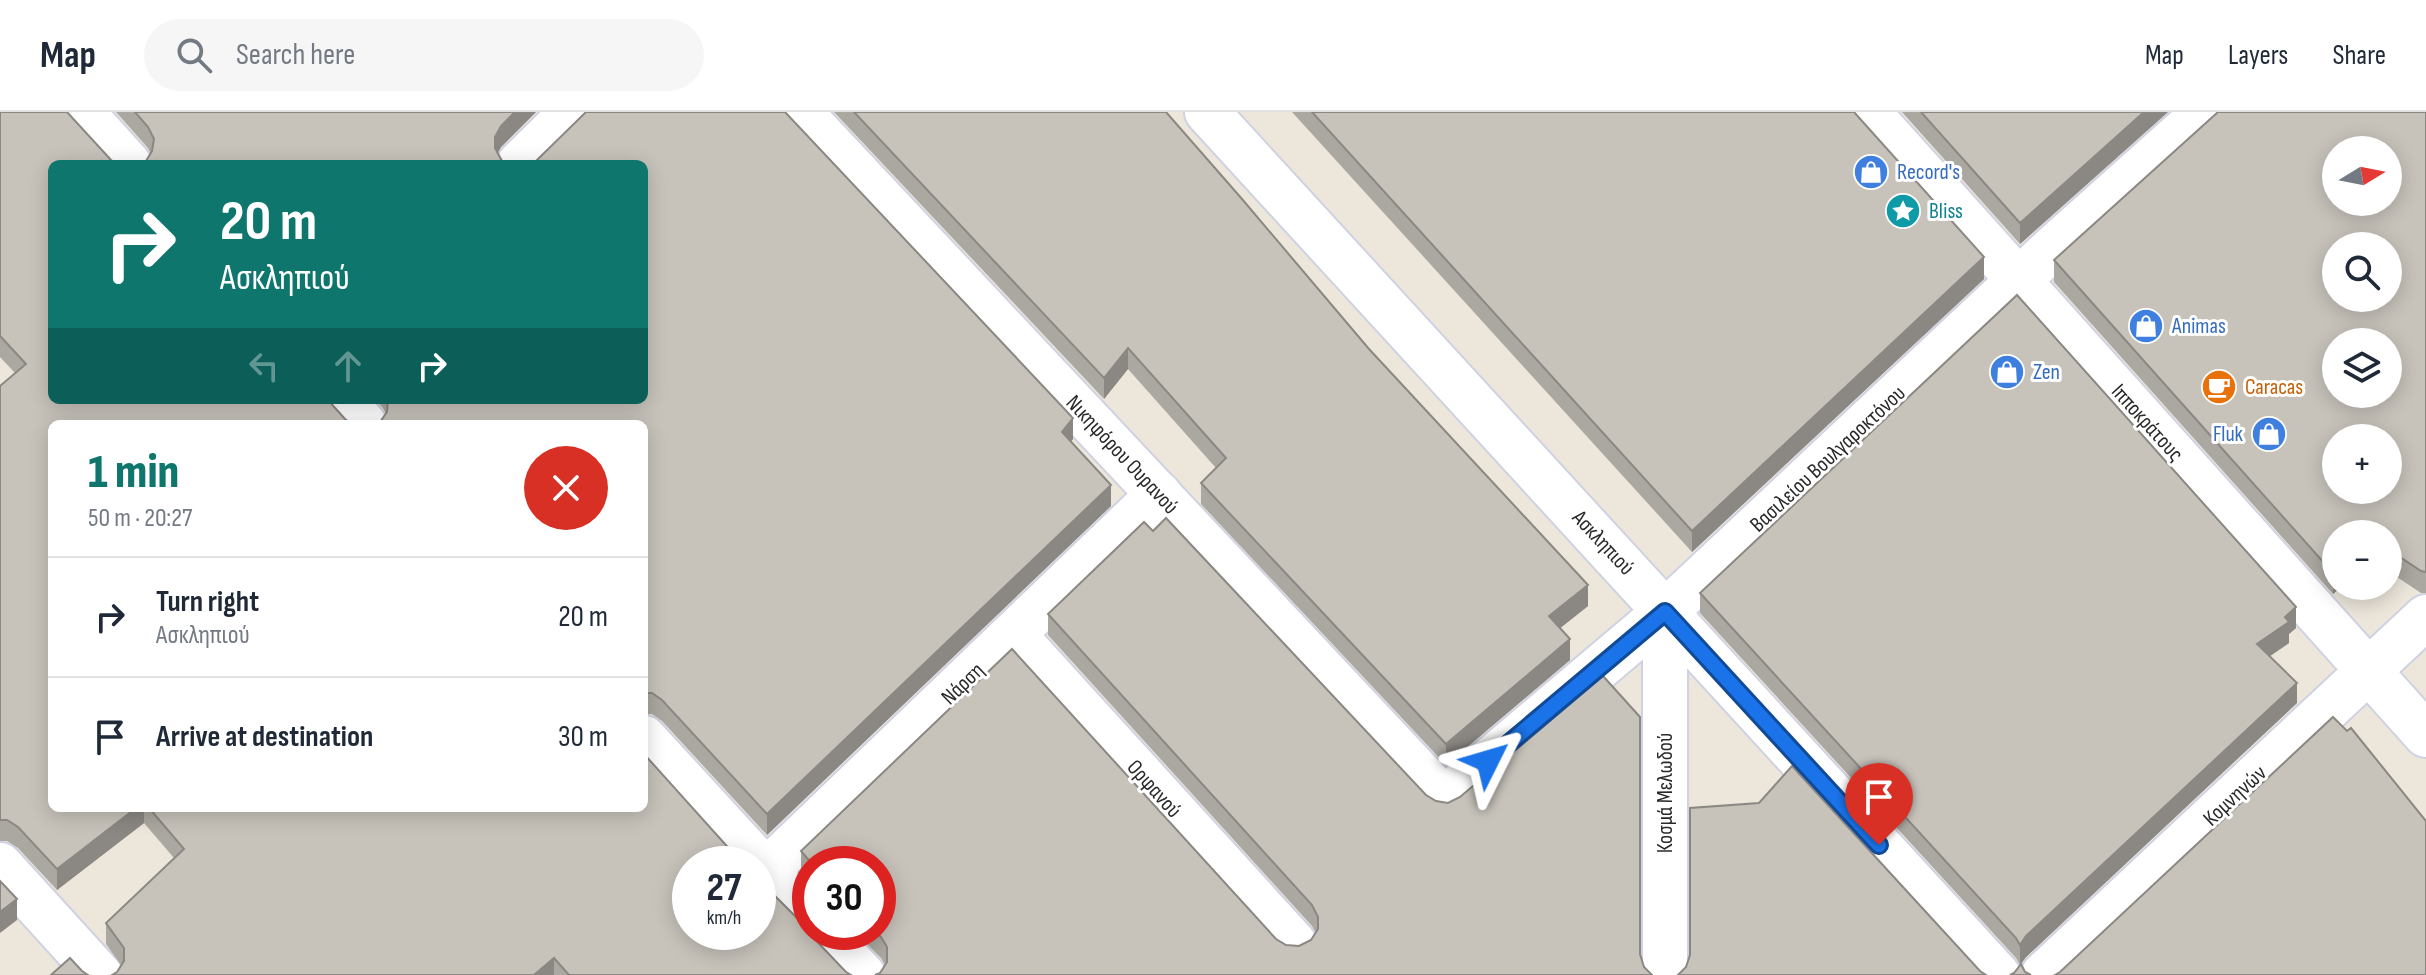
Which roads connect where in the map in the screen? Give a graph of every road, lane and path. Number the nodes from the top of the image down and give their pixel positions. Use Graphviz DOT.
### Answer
graph roads {
  1 [pos="82,112"];
  2 [pos="572,112"];
  3 [pos="800,112"];
  4 [pos="1207,112"];
  5 [pos="1868,112"];
  6 [pos="2205,112"];
  7 [pos="125,160"];
  8 [pos="523,160"];
  9 [pos="2019,280"];
  10 [pos="346,404"];
  11 [pos="360,420"];
  12 [pos="1159,494"];
  13 [pos="1665,612"];
  14 [pos="2426,617"];
  15 [pos="1014,635"];
  16 [pos="2369,671"];
  17 [pos="2426,735"];
  18 [pos="648,742"];
  19 [pos="1444,799"];
  20 [pos="742,846"];
  21 [pos="776,862"];
  22 [pos="0,865"];
  23 [pos="776,883"];
  24 [pos="792,900"];
  25 [pos="1294,943"];
  26 [pos="839,950"];
  27 [pos="100,975"];
  28 [pos="863,975"];
  29 [pos="1665,975"];
  30 [pos="1998,975"];
  31 [pos="2043,975"];
  1 -- 7 [label="street"];
  2 -- 8 [label="street"];
  3 -- 12 [label="street, Νικηφόρου Ουρανού"];
  4 -- 13 [label="street, Ασκληπιού"];
  5 -- 9 [label="street, Ιπποκράτους"];
  6 -- 9 [label="street, Βασιλείου Βουλγαροκτόνου"];
  9 -- 13 [label="street, Βασιλείου Βουλγαροκτόνου"];
  9 -- 16 [label="street, Ιπποκράτους"];
  10 -- 11 [label="street"];
  12 -- 15 [label="street, Νάρση"];
  12 -- 19 [label="street, Νικηφόρου Ουρανού"];
  13 -- 19 [label="street, Βασιλείου Βουλγαροκτόνου"];
  13 -- 29 [label="street, Κοσμά Μελωδού"];
  13 -- 30 [label="street, Ασκληπιού"];
  14 -- 16 [label="street, Κομνηνών"];
  15 -- 21 [label="street, Νάρση"];
  15 -- 25 [label="street, Ορφανού"];
  16 -- 17 [label="street, Ιπποκράτους"];
  16 -- 31 [label="street, Κομνηνών"];
  18 -- 20 [label="street"];
  22 -- 27 [label="street"];
  23 -- 24 [label="street"];
  26 -- 28 [label="street"];
}
